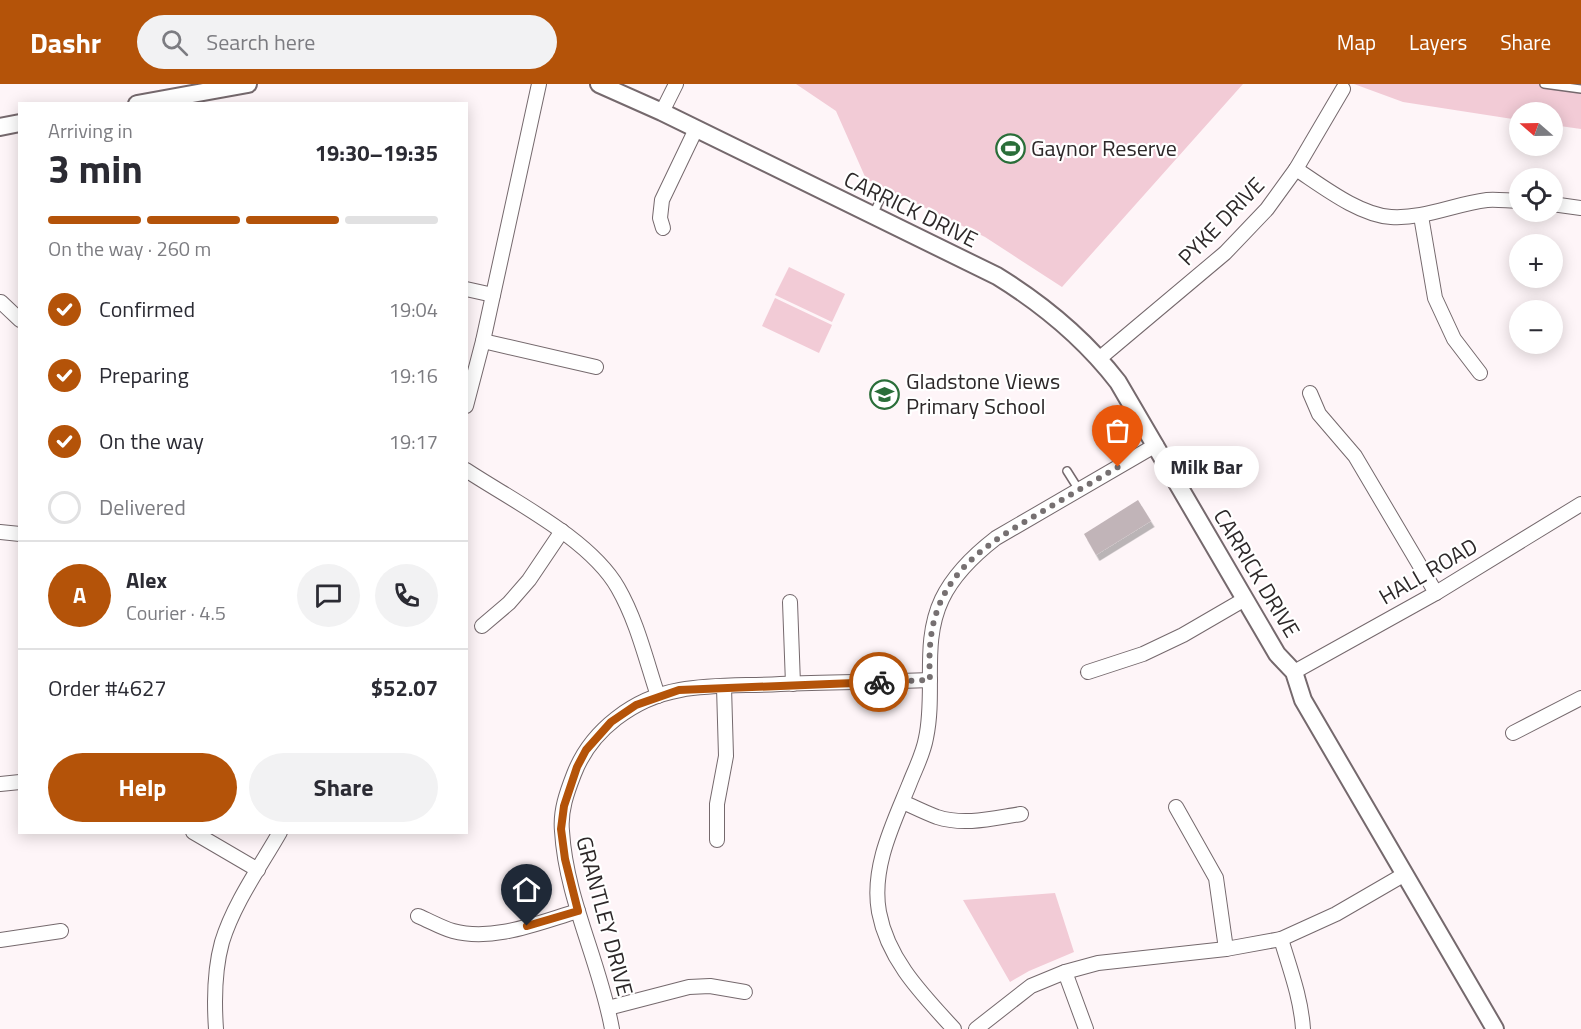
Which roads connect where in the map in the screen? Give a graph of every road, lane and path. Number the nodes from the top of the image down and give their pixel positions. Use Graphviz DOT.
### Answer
graph roads {
  1 [pos="248,84"];
  2 [pos="539,84"];
  3 [pos="599,84"];
  4 [pos="676,84"];
  5 [pos="1544,84"];
  6 [pos="1344,86"];
  7 [pos="193,89"];
  8 [pos="1581,89"];
  9 [pos="144,102"];
  10 [pos="663,112"];
  11 [pos="18,123"];
  12 [pos="0,127"];
  13 [pos="696,129"];
  14 [pos="1296,169"];
  15 [pos="882,195"];
  16 [pos="1509,201"];
  17 [pos="1563,206"];
  18 [pos="1581,208"];
  19 [pos="873,215"];
  20 [pos="1421,216"];
  21 [pos="663,228"];
  22 [pos="468,289"];
  23 [pos="493,295"];
  24 [pos="1,302"];
  25 [pos="18,318"];
  26 [pos="483,341"];
  27 [pos="1100,358"];
  28 [pos="596,367"];
  29 [pos="1480,373"];
  30 [pos="1310,393"];
  31 [pos="468,398"];
  32 [pos="1156,445"];
  33 [pos="468,471"];
  34 [pos="1067,471"];
  35 [pos="1079,490"];
  36 [pos="1581,504"];
  37 [pos="562,531"];
  38 [pos="0,532"];
  39 [pos="18,534"];
  40 [pos="1436,593"];
  41 [pos="1245,599"];
  42 [pos="790,602"];
  43 [pos="482,626"];
  44 [pos="1088,672"];
  45 [pos="1294,672"];
  46 [pos="930,680"];
  47 [pos="793,684"];
  48 [pos="724,687"];
  49 [pos="658,696"];
  50 [pos="1581,698"];
  51 [pos="1513,733"];
  52 [pos="18,782"];
  53 [pos="0,784"];
  54 [pos="903,802"];
  55 [pos="1176,807"];
  56 [pos="1021,814"];
  57 [pos="196,834"];
  58 [pos="279,834"];
  59 [pos="717,840"];
  60 [pos="258,870"];
  61 [pos="1405,874"];
  62 [pos="578,911"];
  63 [pos="418,916"];
  64 [pos="61,931"];
  65 [pos="1281,939"];
  66 [pos="0,940"];
  67 [pos="1226,949"];
  68 [pos="1065,972"];
  69 [pos="745,992"];
  70 [pos="608,1008"];
  71 [pos="216,1029"];
  72 [pos="612,1029"];
  73 [pos="954,1029"];
  74 [pos="976,1029"];
  75 [pos="1086,1029"];
  76 [pos="1303,1029"];
  77 [pos="1495,1029"];
  1 -- 7 [label="street"];
  2 -- 23 [label="street"];
  3 -- 10 [label="street, CARRICK DRIVE"];
  4 -- 10 [label="street"];
  5 -- 8 [label="lane"];
  6 -- 14 [label="street, PYKE DRIVE"];
  7 -- 9 [label="street"];
  10 -- 13 [label="street, CARRICK DRIVE"];
  11 -- 12 [label="street"];
  13 -- 19 [label="street, CARRICK DRIVE"];
  13 -- 21 [label="street"];
  14 -- 20 [label="street"];
  14 -- 27 [label="street, PYKE DRIVE"];
  15 -- 19 [label="lane"];
  16 -- 20 [label="street"];
  17 -- 18 [label="street"];
  19 -- 27 [label="street, CARRICK DRIVE"];
  20 -- 29 [label="street"];
  22 -- 23 [label="street"];
  23 -- 26 [label="street"];
  24 -- 25 [label="street"];
  26 -- 28 [label="street"];
  26 -- 31 [label="street"];
  27 -- 32 [label="street, CARRICK DRIVE"];
  30 -- 40 [label="street"];
  32 -- 35 [label="street"];
  32 -- 41 [label="street, CARRICK DRIVE"];
  33 -- 37 [label="street"];
  34 -- 35 [label="lane"];
  35 -- 46 [label="street"];
  36 -- 40 [label="street, HALL ROAD"];
  37 -- 43 [label="street"];
  37 -- 49 [label="street"];
  38 -- 39 [label="street"];
  40 -- 45 [label="street, HALL ROAD"];
  41 -- 44 [label="street"];
  41 -- 45 [label="street, CARRICK DRIVE"];
  42 -- 47 [label="street"];
  45 -- 61 [label="street, CARRICK DRIVE"];
  46 -- 47 [label="street, GRANTLEY DRIVE"];
  46 -- 54 [label="street"];
  47 -- 48 [label="street, GRANTLEY DRIVE"];
  48 -- 49 [label="street, GRANTLEY DRIVE"];
  48 -- 59 [label="street"];
  49 -- 62 [label="street, GRANTLEY DRIVE"];
  50 -- 51 [label="street"];
  52 -- 53 [label="street"];
  54 -- 56 [label="street"];
  54 -- 73 [label="street"];
  55 -- 67 [label="street"];
  57 -- 60 [label="street"];
  58 -- 60 [label="street"];
  60 -- 71 [label="street"];
  61 -- 65 [label="street"];
  61 -- 77 [label="street, CARRICK DRIVE"];
  62 -- 63 [label="street"];
  62 -- 70 [label="street, GRANTLEY DRIVE"];
  64 -- 66 [label="street"];
  65 -- 67 [label="street"];
  65 -- 76 [label="street"];
  67 -- 68 [label="street"];
  68 -- 74 [label="street"];
  68 -- 75 [label="street"];
  69 -- 70 [label="street"];
  70 -- 72 [label="street, GRANTLEY DRIVE"];
}
